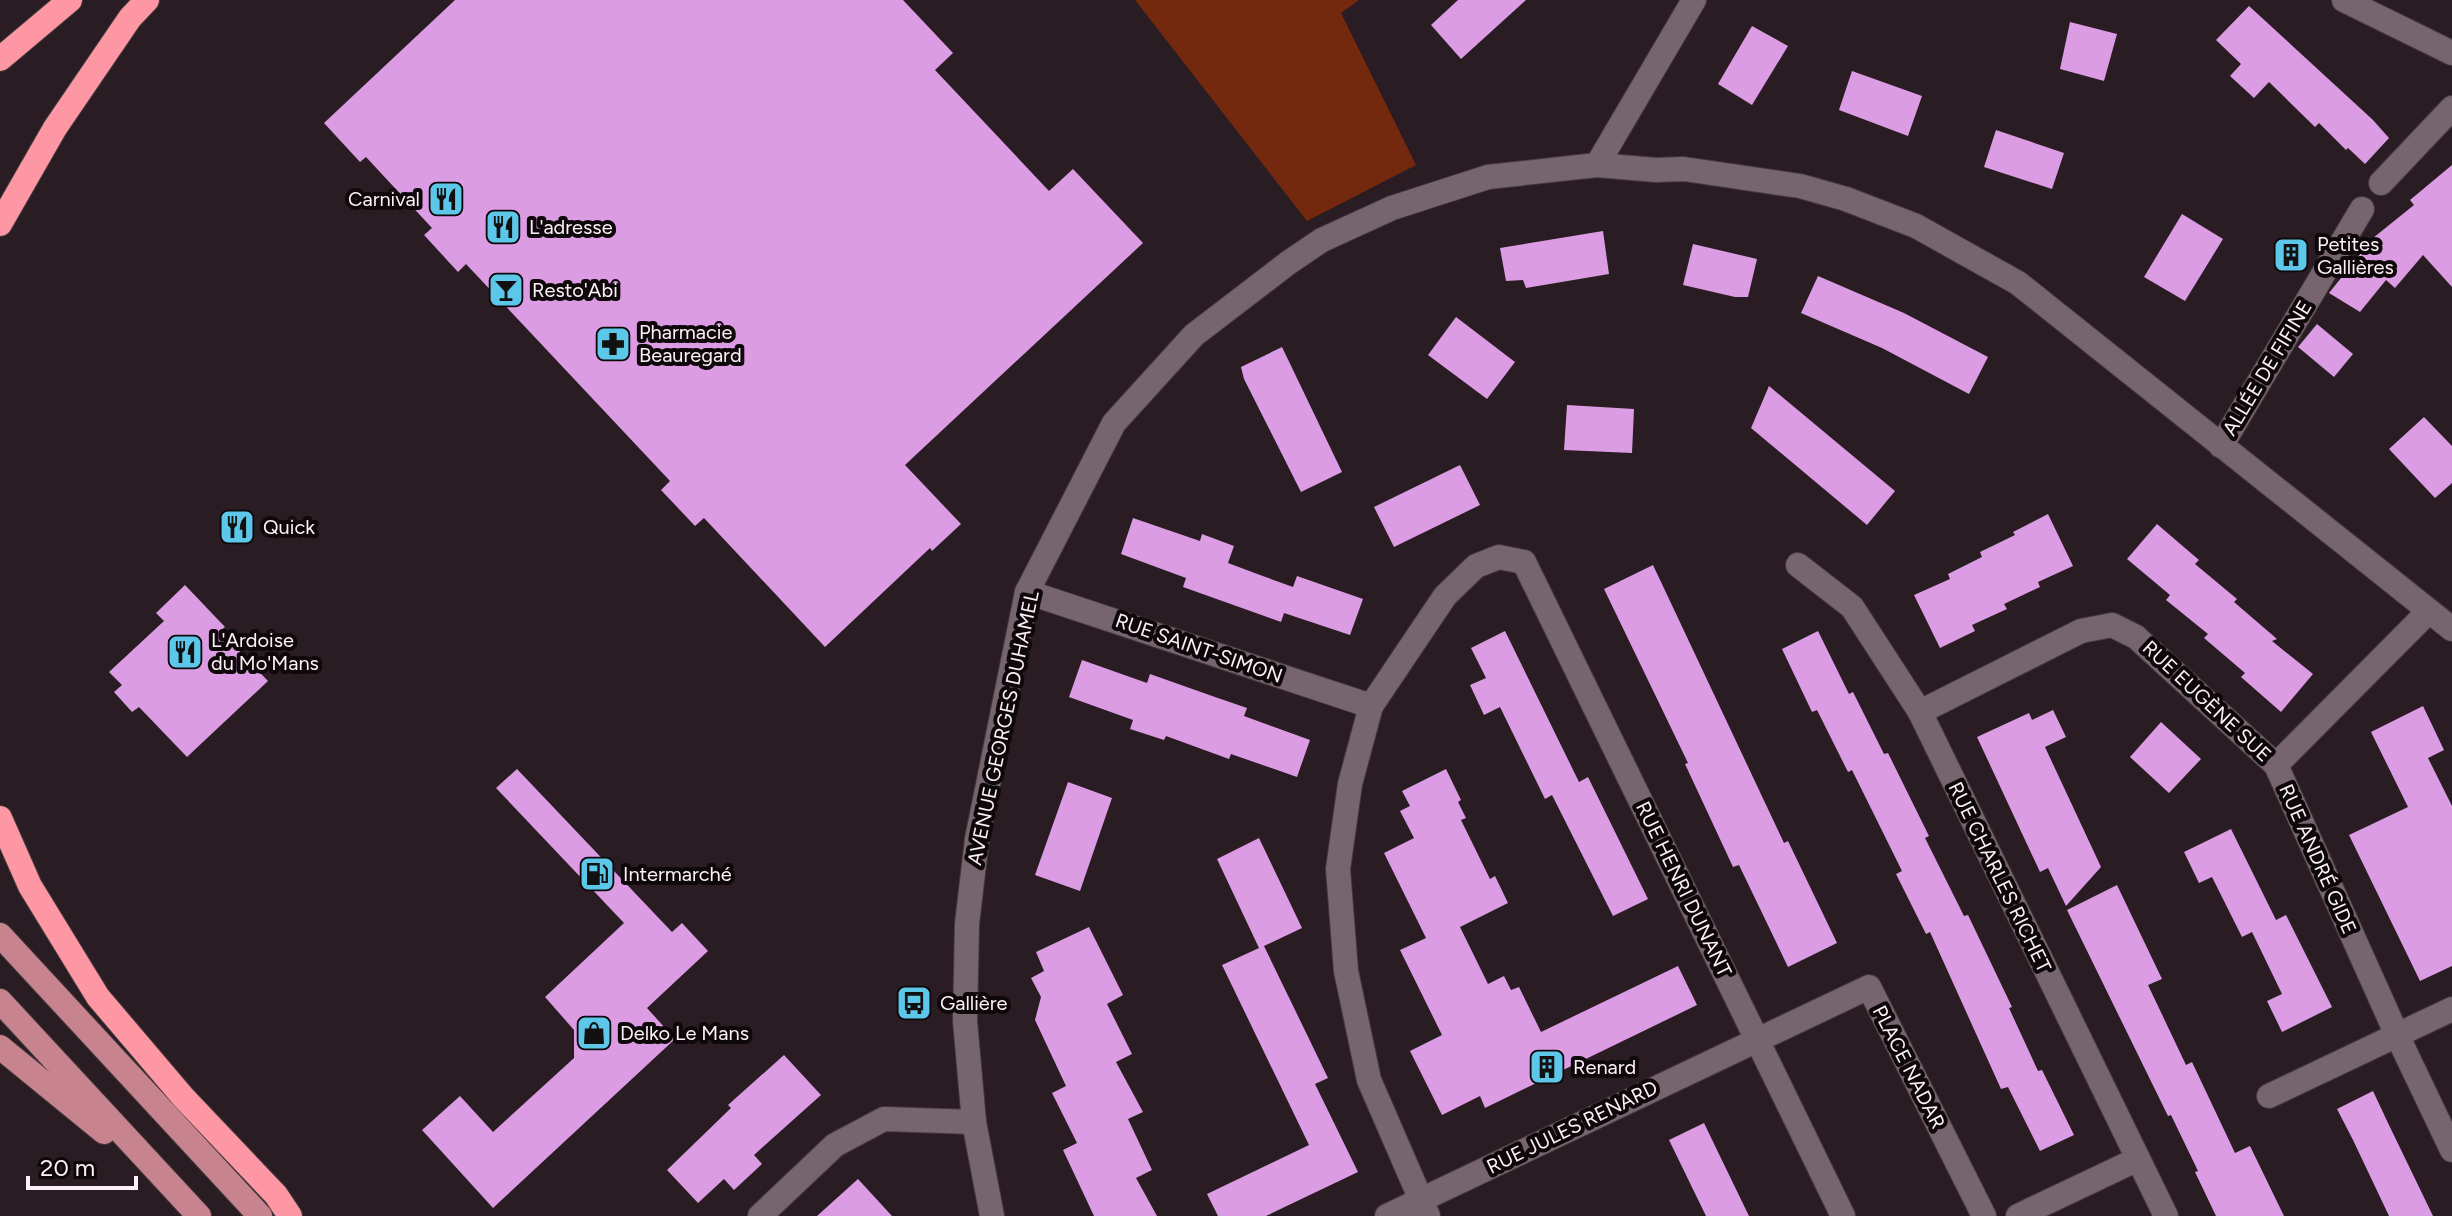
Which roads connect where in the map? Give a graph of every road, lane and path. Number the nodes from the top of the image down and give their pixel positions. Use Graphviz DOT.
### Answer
graph roads {
  1 [pos="70,0"];
  2 [pos="147,0"];
  3 [pos="1694,0"];
  4 [pos="2344,0"];
  5 [pos="2452,53"];
  6 [pos="0,59"];
  7 [pos="2452,108"];
  8 [pos="1597,165"];
  9 [pos="2381,183"];
  10 [pos="2362,209"];
  11 [pos="0,224"];
  12 [pos="2221,446"];
  13 [pos="1798,565"];
  14 [pos="1027,592"];
  15 [pos="2429,611"];
  16 [pos="2452,629"];
  17 [pos="1371,706"];
  18 [pos="1920,712"];
  19 [pos="2276,765"];
  20 [pos="0,818"];
  21 [pos="0,935"];
  22 [pos="0,1001"];
  23 [pos="2452,1009"];
  24 [pos="2397,1035"];
  25 [pos="1757,1039"];
  26 [pos="0,1047"];
  27 [pos="2269,1096"];
  28 [pos="974,1122"];
  29 [pos="2452,1150"];
  30 [pos="2138,1159"];
  31 [pos="174,1189"];
  32 [pos="1424,1208"];
  33 [pos="199,1216"];
  34 [pos="260,1216"];
  35 [pos="290,1216"];
  36 [pos="760,1216"];
  37 [pos="992,1216"];
  38 [pos="1387,1216"];
  39 [pos="1843,1216"];
  40 [pos="1984,1216"];
  41 [pos="2018,1216"];
  42 [pos="2166,1216"];
  1 -- 6 [label="highway"];
  2 -- 11 [label="highway"];
  3 -- 8 [label="street"];
  4 -- 5 [label="street"];
  7 -- 9 [label="street"];
  8 -- 12 [label="street, AVENUE GEORGES DUHAMEL"];
  8 -- 14 [label="street, AVENUE GEORGES DUHAMEL"];
  10 -- 12 [label="street, ALLÉE DE FIFINE"];
  12 -- 15 [label="street, AVENUE GEORGES DUHAMEL"];
  13 -- 18 [label="street, RUE CHARLES RICHET"];
  14 -- 17 [label="street, RUE SAINT-SIMON"];
  14 -- 28 [label="street, AVENUE GEORGES DUHAMEL"];
  15 -- 16 [label="street, AVENUE GEORGES DUHAMEL"];
  15 -- 19 [label="street, RUE ANDRÉ GIDE"];
  17 -- 25 [label="street, RUE HENRI DUNANT"];
  17 -- 32 [label="street"];
  18 -- 19 [label="street, RUE EUGÈNE SUE"];
  18 -- 30 [label="street, RUE CHARLES RICHET"];
  19 -- 24 [label="street, RUE ANDRÉ GIDE"];
  20 -- 35 [label="highway"];
  21 -- 34 [label="main road"];
  22 -- 31 [label="main road"];
  23 -- 24 [label="street"];
  24 -- 27 [label="street"];
  24 -- 29 [label="street, RUE ANDRÉ GIDE"];
  25 -- 32 [label="street, RUE JULES RENARD"];
  25 -- 39 [label="street, RUE HENRI DUNANT"];
  25 -- 40 [label="street, PLACE NADAR"];
  26 -- 31 [label="main road"];
  28 -- 36 [label="street"];
  28 -- 37 [label="street, AVENUE GEORGES DUHAMEL"];
  30 -- 41 [label="street"];
  30 -- 42 [label="street, RUE CHARLES RICHET"];
  31 -- 33 [label="main road"];
  32 -- 38 [label="street, RUE JULES RENARD"];
}
